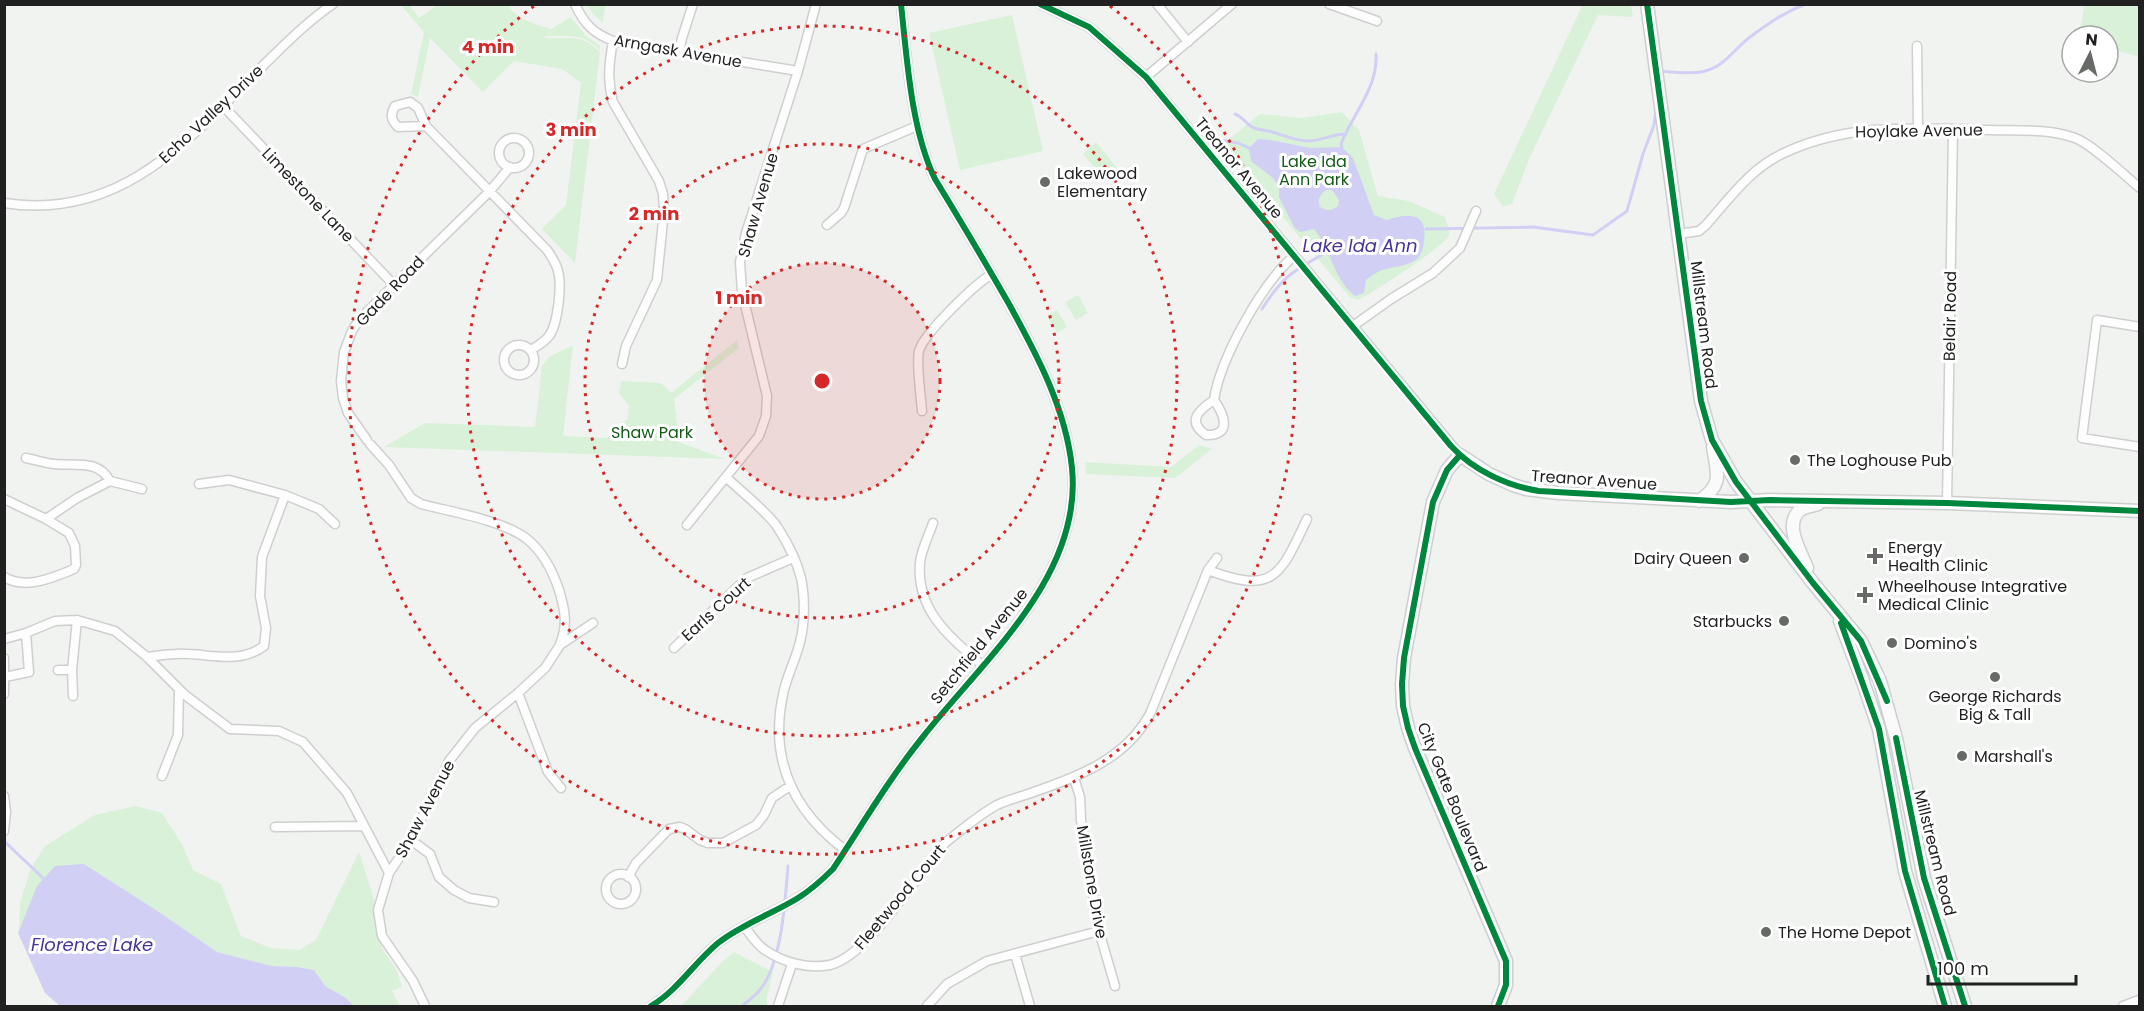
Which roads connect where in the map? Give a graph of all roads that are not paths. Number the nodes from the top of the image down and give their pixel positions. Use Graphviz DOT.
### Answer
graph roads {
  1 [pos="333,4"];
  2 [pos="575,4"];
  3 [pos="693,4"];
  4 [pos="816,4"];
  5 [pos="901,4"];
  6 [pos="1040,4"];
  7 [pos="1157,4"];
  8 [pos="1232,4"];
  9 [pos="1329,4"];
  10 [pos="1647,4"];
  11 [pos="1377,21"];
  12 [pos="613,41"];
  13 [pos="1188,42"];
  14 [pos="1917,45"];
  15 [pos="679,53"];
  16 [pos="798,71"];
  17 [pos="1146,77"];
  18 [pos="222,105"];
  19 [pos="426,126"];
  20 [pos="916,126"];
  21 [pos="1918,128"];
  22 [pos="1953,129"];
  23 [pos="510,167"];
  24 [pos="2139,188"];
  25 [pos="490,191"];
  26 [pos="4,203"];
  27 [pos="1476,211"];
  28 [pos="827,225"];
  29 [pos="1679,234"];
  30 [pos="1294,256"];
  31 [pos="992,274"];
  32 [pos="394,285"];
  33 [pos="1353,326"];
  34 [pos="2139,327"];
  35 [pos="531,350"];
  36 [pos="622,364"];
  37 [pos="1214,400"];
  38 [pos="922,411"];
  39 [pos="1712,440"];
  40 [pos="2139,447"];
  41 [pos="1460,455"];
  42 [pos="26,458"];
  43 [pos="726,477"];
  44 [pos="110,481"];
  45 [pos="199,484"];
  46 [pos="142,489"];
  47 [pos="285,495"];
  48 [pos="4,499"];
  49 [pos="1699,501"];
  50 [pos="1750,501"];
  51 [pos="1828,501"];
  52 [pos="1947,503"];
  53 [pos="2139,511"];
  54 [pos="46,519"];
  55 [pos="1307,519"];
  56 [pos="933,523"];
  57 [pos="335,524"];
  58 [pos="687,525"];
  59 [pos="793,558"];
  60 [pos="1217,558"];
  61 [pos="1208,570"];
  62 [pos="4,577"];
  63 [pos="1813,583"];
  64 [pos="1835,609"];
  65 [pos="76,620"];
  66 [pos="593,623"];
  67 [pos="26,633"];
  68 [pos="4,639"];
  69 [pos="560,645"];
  70 [pos="674,648"];
  71 [pos="147,657"];
  72 [pos="4,658"];
  73 [pos="982,665"];
  74 [pos="58,670"];
  75 [pos="72,670"];
  76 [pos="5,677"];
  77 [pos="179,690"];
  78 [pos="518,693"];
  79 [pos="4,694"];
  80 [pos="72,696"];
  81 [pos="162,776"];
  82 [pos="1074,778"];
  83 [pos="790,786"];
  84 [pos="561,789"];
  85 [pos="4,796"];
  86 [pos="364,826"];
  87 [pos="275,827"];
  88 [pos="4,831"];
  89 [pos="411,840"];
  90 [pos="845,850"];
  91 [pos="389,873"];
  92 [pos="628,877"];
  93 [pos="494,902"];
  94 [pos="744,926"];
  95 [pos="1100,931"];
  96 [pos="1015,954"];
  97 [pos="792,964"];
  98 [pos="1115,986"];
  99 [pos="2139,1000"];
  100 [pos="425,1006"];
  101 [pos="651,1006"];
  102 [pos="778,1006"];
  103 [pos="927,1006"];
  104 [pos="1030,1006"];
  105 [pos="1498,1006"];
  106 [pos="1945,1006"];
  107 [pos="1965,1006"];
  108 [pos="2123,1006"];
  1 -- 18 [label="street, Echo Valley Drive"];
  2 -- 12 [label="street, Arngask Avenue"];
  3 -- 15 [label="street"];
  4 -- 16 [label="street, Shaw Avenue"];
  5 -- 20 [label="street, Setchfield Avenue"];
  6 -- 17 [label="street, Treanor Avenue"];
  7 -- 13 [label="street"];
  8 -- 13 [label="street"];
  9 -- 11 [label="street"];
  10 -- 29 [label="main road, Millstream Road"];
  12 -- 15 [label="street, Arngask Avenue"];
  12 -- 36 [label="street"];
  13 -- 17 [label="street"];
  14 -- 21 [label="street"];
  15 -- 16 [label="street, Arngask Avenue"];
  16 -- 43 [label="street, Shaw Avenue"];
  17 -- 30 [label="street, Treanor Avenue"];
  18 -- 26 [label="street, Echo Valley Drive"];
  18 -- 32 [label="street, Limestone Lane"];
  19 -- 25 [label="street"];
  20 -- 28 [label="street"];
  20 -- 31 [label="street, Setchfield Avenue"];
  21 -- 22 [label="street, Hoylake Avenue"];
  21 -- 29 [label="street, Hoylake Avenue"];
  22 -- 24 [label="street, Hoylake Avenue"];
  22 -- 52 [label="street, Belair Road"];
  23 -- 25 [label="street, Gade Road"];
  25 -- 32 [label="street, Gade Road"];
  25 -- 35 [label="street"];
  27 -- 33 [label="street"];
  29 -- 39 [label="main road, Millstream Road"];
  30 -- 33 [label="street, Treanor Avenue"];
  30 -- 37 [label="street"];
  31 -- 38 [label="street"];
  31 -- 73 [label="street, Setchfield Avenue"];
  32 -- 69 [label="street, Gade Road"];
  33 -- 41 [label="street, Treanor Avenue"];
  34 -- 40 [label="street"];
  39 -- 49 [label="main road"];
  39 -- 50 [label="main road, Millstream Road"];
  41 -- 49 [label="main road, Treanor Avenue"];
  41 -- 105 [label="main road, City Gate Boulevard"];
  42 -- 44 [label="street"];
  43 -- 58 [label="street, Shaw Avenue"];
  43 -- 59 [label="street"];
  44 -- 46 [label="street"];
  44 -- 54 [label="street"];
  45 -- 47 [label="street"];
  47 -- 57 [label="street"];
  47 -- 71 [label="street"];
  48 -- 54 [label="street"];
  49 -- 50 [label="main road, Treanor Avenue"];
  50 -- 51 [label="main road, Treanor Avenue"];
  50 -- 63 [label="main road, Millstream Road"];
  51 -- 52 [label="main road, Treanor Avenue"];
  51 -- 63 [label="main road"];
  52 -- 53 [label="main road, Treanor Avenue"];
  54 -- 62 [label="street"];
  55 -- 61 [label="street"];
  56 -- 73 [label="street"];
  59 -- 70 [label="street, Earls Court"];
  59 -- 83 [label="street"];
  60 -- 61 [label="street, Fleetwood Court"];
  61 -- 82 [label="street, Fleetwood Court"];
  63 -- 64 [label="main road, Millstream Road"];
  64 -- 106 [label="main road, Millstream Road"];
  64 -- 107 [label="main road, Millstream Road"];
  65 -- 67 [label="street"];
  65 -- 71 [label="street"];
  65 -- 75 [label="street"];
  66 -- 69 [label="street, Shaw Avenue"];
  67 -- 68 [label="street"];
  67 -- 76 [label="street"];
  69 -- 78 [label="street, Shaw Avenue"];
  71 -- 77 [label="street"];
  72 -- 76 [label="street"];
  73 -- 90 [label="street, Setchfield Avenue"];
  74 -- 75 [label="street"];
  75 -- 80 [label="street"];
  76 -- 79 [label="street"];
  77 -- 81 [label="street"];
  77 -- 86 [label="street"];
  78 -- 84 [label="street"];
  78 -- 89 [label="street, Shaw Avenue"];
  82 -- 95 [label="street, Millstone Drive"];
  82 -- 97 [label="street, Fleetwood Court"];
  83 -- 90 [label="street"];
  83 -- 92 [label="street"];
  85 -- 88 [label="street"];
  86 -- 87 [label="street"];
  86 -- 91 [label="street"];
  89 -- 91 [label="street, Shaw Avenue"];
  89 -- 93 [label="street"];
  90 -- 94 [label="street, Setchfield Avenue"];
  91 -- 100 [label="street, Shaw Avenue"];
  94 -- 97 [label="street, Fleetwood Court"];
  94 -- 101 [label="street, Setchfield Avenue"];
  95 -- 96 [label="street"];
  95 -- 98 [label="street, Millstone Drive"];
  96 -- 103 [label="street"];
  96 -- 104 [label="street"];
  97 -- 102 [label="street"];
  99 -- 108 [label="street"];
}
